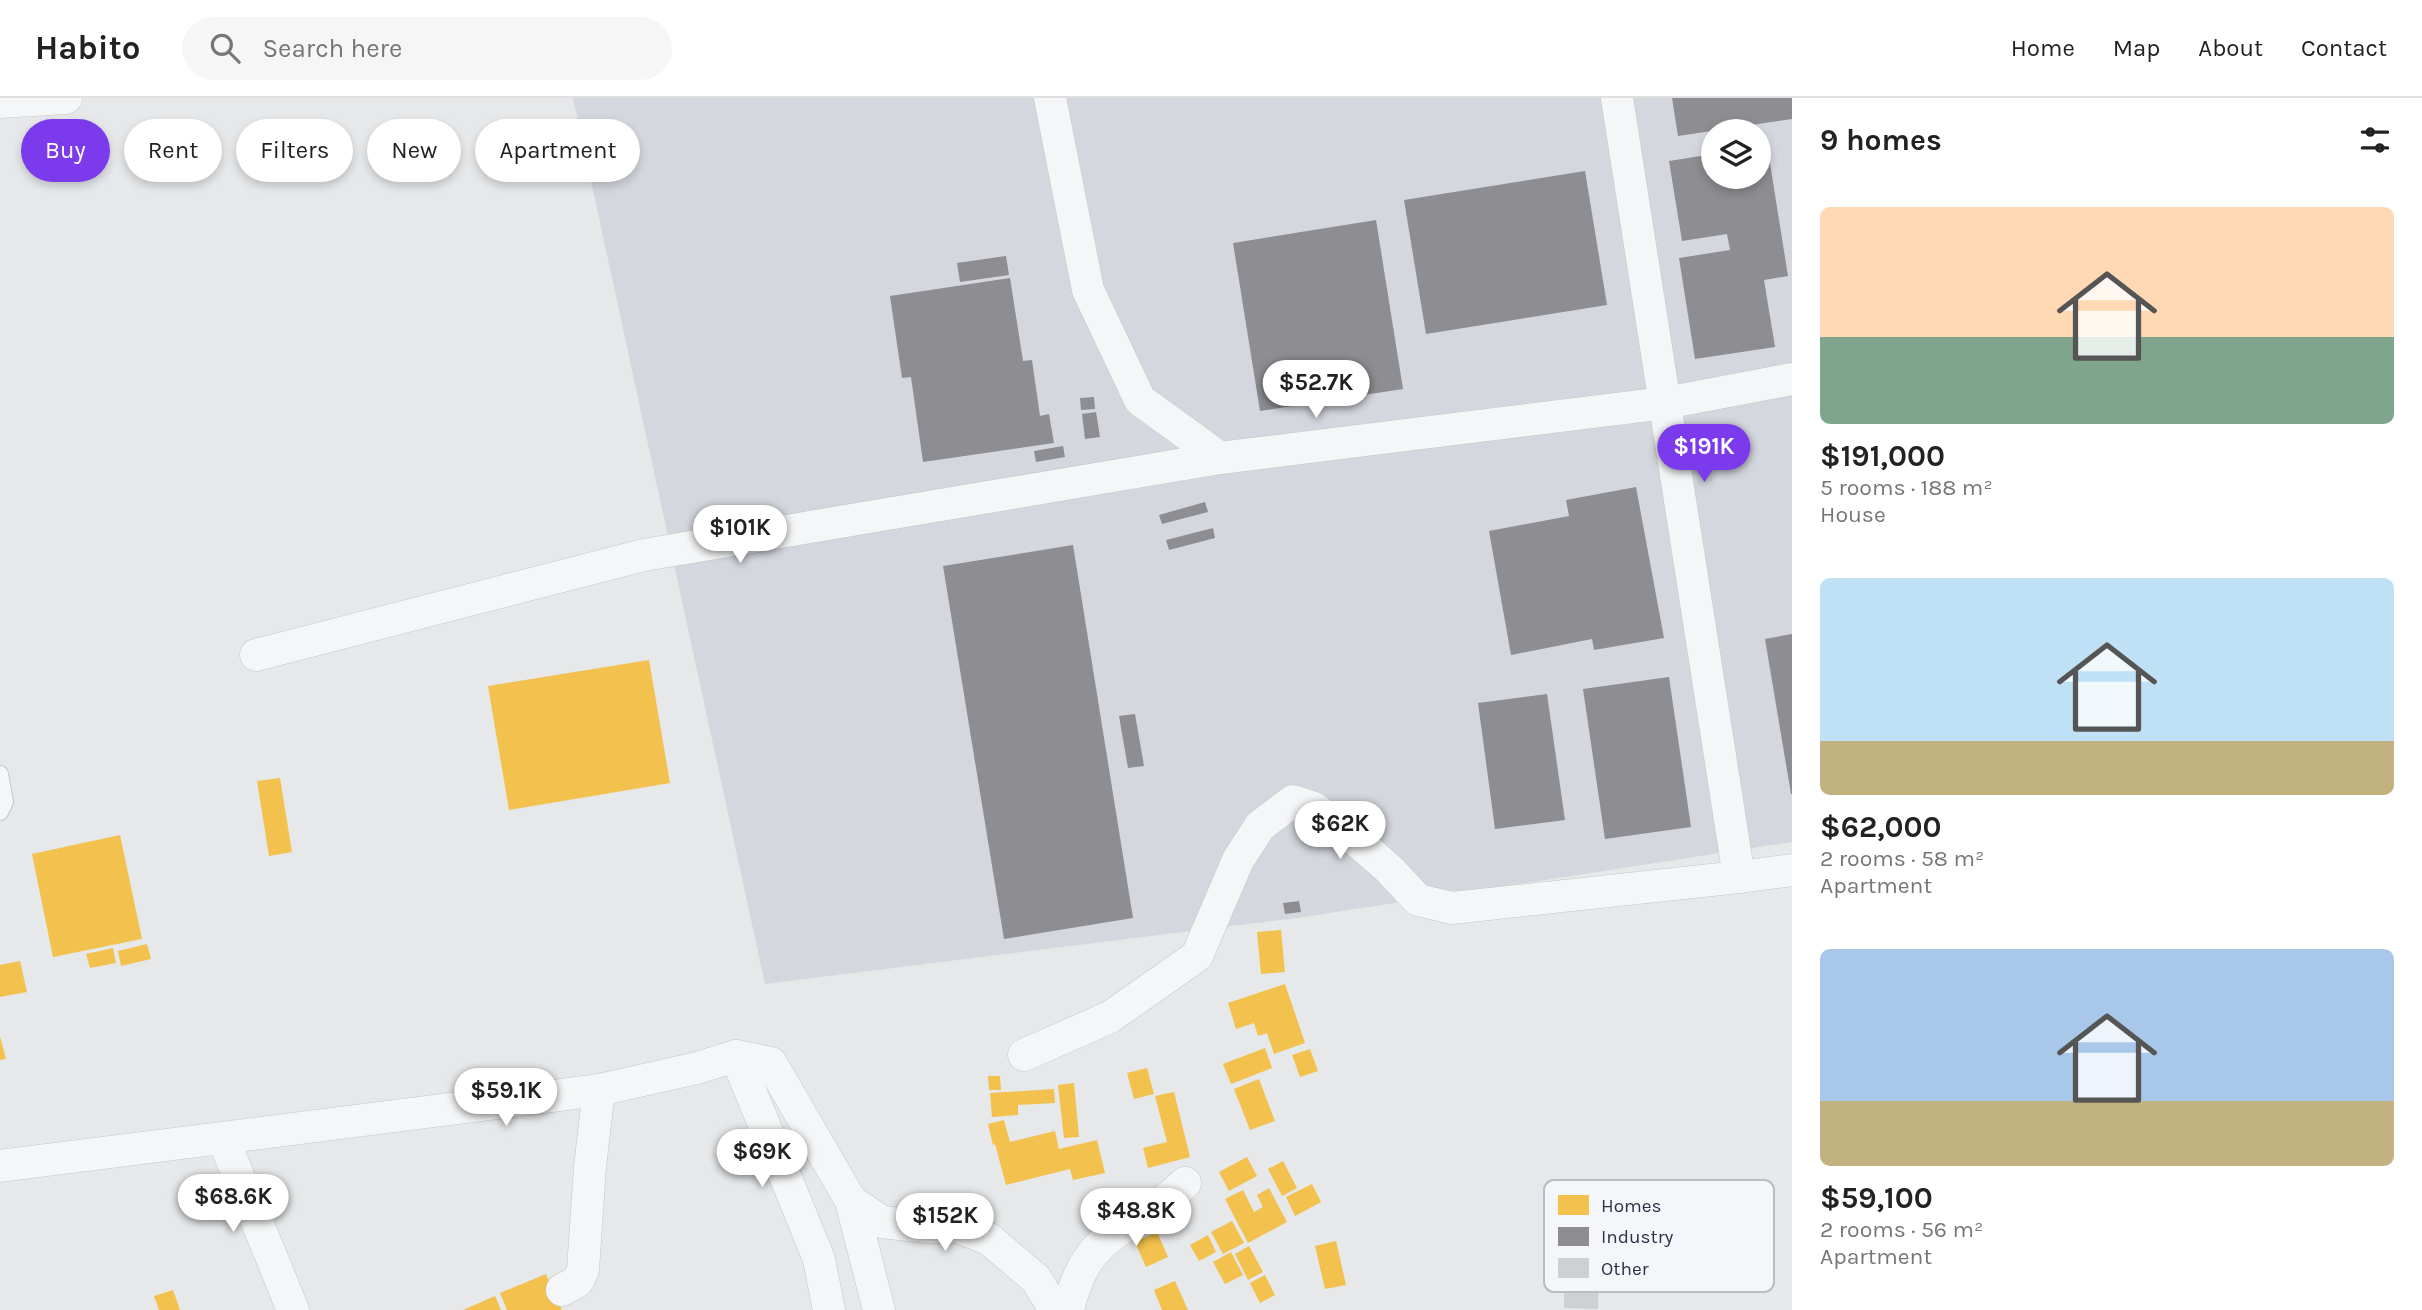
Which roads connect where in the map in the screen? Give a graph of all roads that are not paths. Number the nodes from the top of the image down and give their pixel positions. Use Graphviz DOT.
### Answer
graph roads {
  1 [pos="66,98"];
  2 [pos="1050,98"];
  3 [pos="1617,98"];
  4 [pos="0,102"];
  5 [pos="1792,379"];
  6 [pos="1665,403"];
  7 [pos="1220,458"];
  8 [pos="256,656"];
  9 [pos="0,774"];
  10 [pos="0,812"];
  11 [pos="1792,870"];
  12 [pos="1739,877"];
  13 [pos="1024,1055"];
  14 [pos="736,1056"];
  15 [pos="599,1090"];
  16 [pos="223,1138"];
  17 [pos="0,1166"];
  18 [pos="1185,1183"];
  19 [pos="851,1201"];
  20 [pos="562,1290"];
  21 [pos="293,1310"];
  22 [pos="829,1310"];
  23 [pos="879,1310"];
  24 [pos="1055,1310"];
  25 [pos="1068,1310"];
  1 -- 4 [label="street"];
  2 -- 7 [label="street"];
  3 -- 6 [label="street"];
  5 -- 6 [label="street"];
  6 -- 7 [label="street"];
  6 -- 12 [label="street"];
  7 -- 8 [label="street"];
  9 -- 10 [label="lane"];
  11 -- 12 [label="street"];
  12 -- 13 [label="street"];
  14 -- 15 [label="street"];
  14 -- 19 [label="street"];
  14 -- 22 [label="street"];
  15 -- 16 [label="street"];
  15 -- 20 [label="street"];
  16 -- 17 [label="street"];
  16 -- 21 [label="street"];
  18 -- 25 [label="street"];
  19 -- 23 [label="street"];
  19 -- 24 [label="street"];
}
